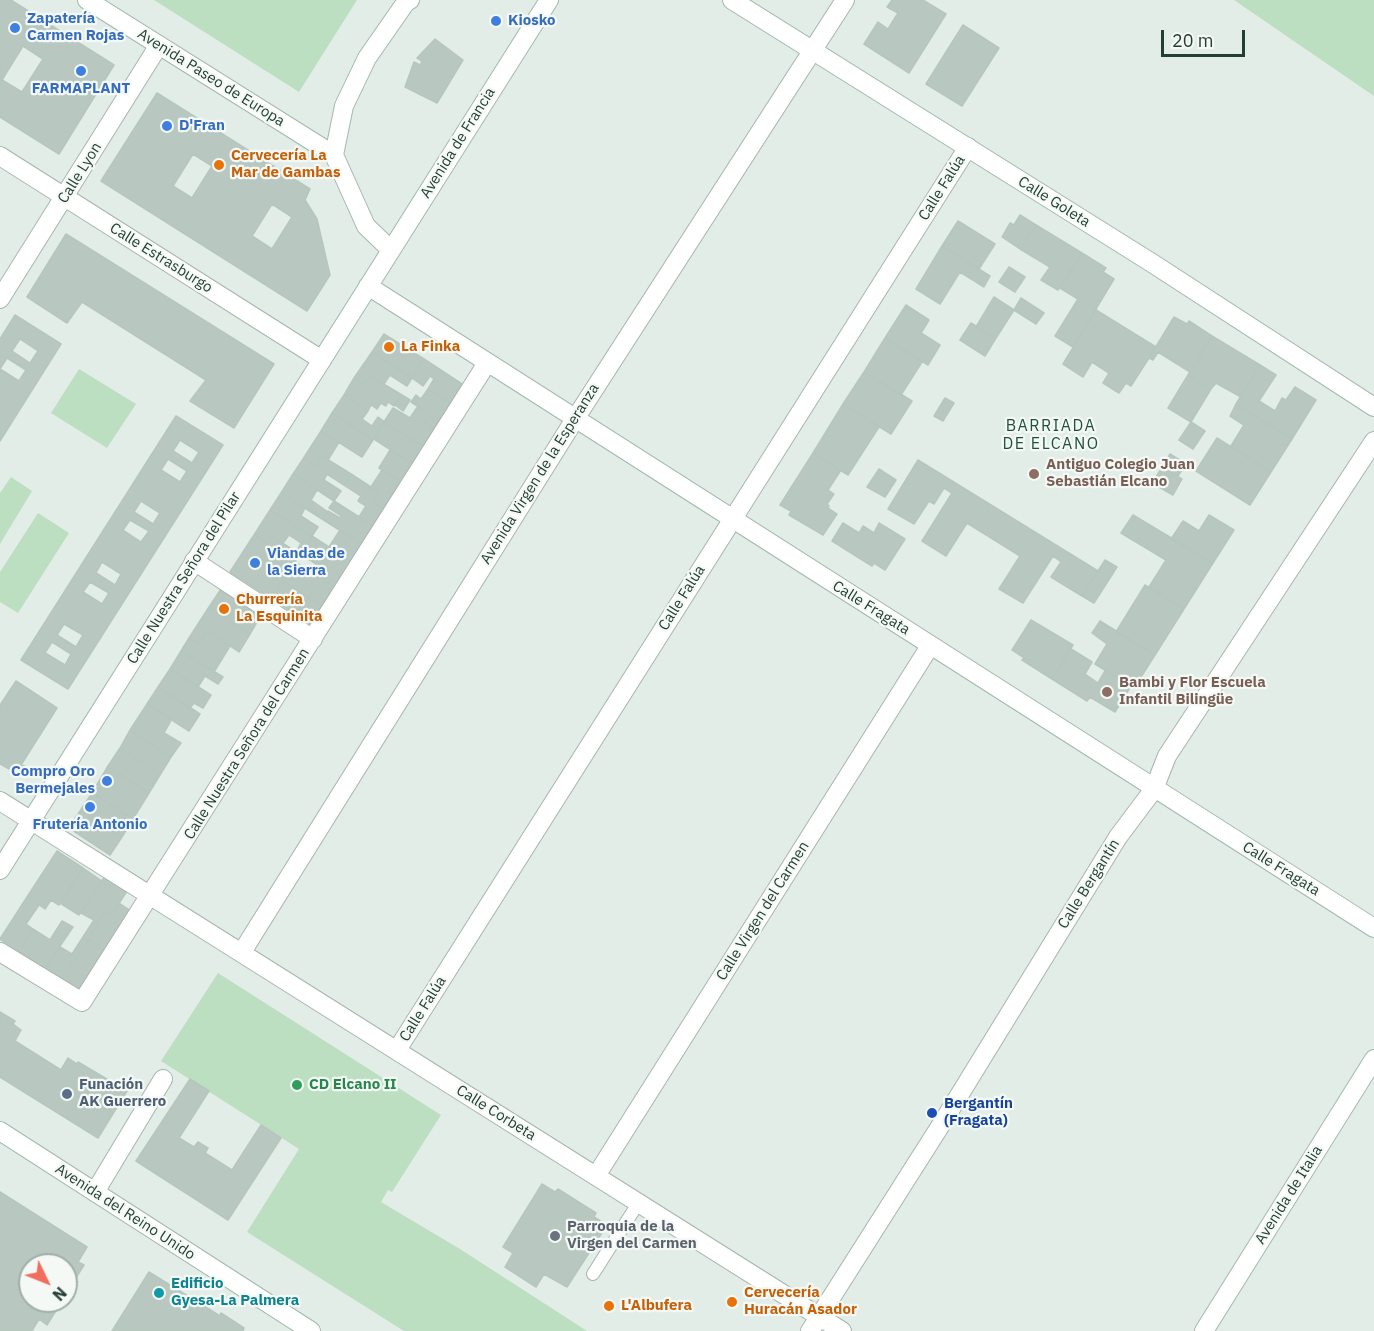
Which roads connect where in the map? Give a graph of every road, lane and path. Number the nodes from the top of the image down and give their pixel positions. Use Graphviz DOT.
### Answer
graph roads {
  1 [pos="87,0"];
  2 [pos="410,0"];
  3 [pos="549,0"];
  4 [pos="732,0"];
  5 [pos="845,0"];
  6 [pos="159,45"];
  7 [pos="812,52"];
  8 [pos="968,147"];
  9 [pos="334,155"];
  10 [pos="0,156"];
  11 [pos="65,197"];
  12 [pos="391,250"];
  13 [pos="368,286"];
  14 [pos="0,299"];
  15 [pos="322,360"];
  16 [pos="487,363"];
  17 [pos="1374,407"];
  18 [pos="575,419"];
  19 [pos="1374,441"];
  20 [pos="732,519"];
  21 [pos="195,561"];
  22 [pos="313,639"];
  23 [pos="930,646"];
  24 [pos="1154,789"];
  25 [pos="0,801"];
  26 [pos="31,820"];
  27 [pos="0,870"];
  28 [pos="151,895"];
  29 [pos="1374,928"];
  30 [pos="0,952"];
  31 [pos="242,952"];
  32 [pos="397,1050"];
  33 [pos="1374,1059"];
  34 [pos="163,1078"];
  35 [pos="0,1131"];
  36 [pos="596,1176"];
  37 [pos="95,1192"];
  38 [pos="639,1202"];
  39 [pos="593,1274"];
  40 [pos="815,1324"];
  41 [pos="311,1331"];
  42 [pos="842,1331"];
  43 [pos="1204,1331"];
  1 -- 6 [label="street, Avenida Paseo de Europa"];
  2 -- 9 [label="street"];
  3 -- 12 [label="street, Avenida de Francia"];
  4 -- 7 [label="street, Calle Goleta"];
  5 -- 7 [label="street, Avenida Virgen de la Esperanza"];
  6 -- 9 [label="street, Avenida Paseo de Europa"];
  6 -- 11 [label="street, Calle Lyon"];
  7 -- 8 [label="street, Calle Goleta"];
  7 -- 18 [label="street, Avenida Virgen de la Esperanza"];
  8 -- 17 [label="street, Calle Goleta"];
  8 -- 20 [label="street, Calle Falúa"];
  9 -- 12 [label="street"];
  10 -- 11 [label="street, Calle Estrasburgo"];
  11 -- 14 [label="street, Calle Lyon"];
  11 -- 15 [label="street, Calle Estrasburgo"];
  12 -- 13 [label="street, Avenida de Francia"];
  13 -- 15 [label="street, Calle Nuestra Señora del Pilar"];
  13 -- 16 [label="street, Calle Fragata"];
  15 -- 21 [label="street, Calle Nuestra Señora del Pilar"];
  16 -- 18 [label="street, Calle Fragata"];
  16 -- 22 [label="street, Calle Nuestra Señora del Carmen"];
  18 -- 20 [label="street, Calle Fragata"];
  18 -- 31 [label="street, Avenida Virgen de la Esperanza"];
  19 -- 24 [label="street, Calle Bergantín"];
  20 -- 23 [label="street, Calle Fragata"];
  20 -- 32 [label="street, Calle Falúa"];
  21 -- 22 [label="street"];
  21 -- 26 [label="street, Calle Nuestra Señora del Pilar"];
  22 -- 28 [label="street, Calle Nuestra Señora del Carmen"];
  23 -- 24 [label="street, Calle Fragata"];
  23 -- 36 [label="street, Calle Virgen del Carmen"];
  24 -- 29 [label="street, Calle Fragata"];
  24 -- 40 [label="street, Calle Bergantín"];
  25 -- 26 [label="street, Calle Corbeta"];
  26 -- 27 [label="street, Calle Nuestra Señora del Pilar"];
  26 -- 28 [label="street, Calle Corbeta"];
  28 -- 30 [label="street, Calle Nuestra Señora del Carmen"];
  28 -- 31 [label="street, Calle Corbeta"];
  31 -- 32 [label="street, Calle Corbeta"];
  32 -- 36 [label="street, Calle Corbeta"];
  33 -- 43 [label="street, Avenida de Italia"];
  34 -- 37 [label="street"];
  35 -- 37 [label="street, Avenida del Reino Unido"];
  36 -- 38 [label="street, Calle Corbeta"];
  37 -- 41 [label="street, Avenida del Reino Unido"];
  38 -- 39 [label="lane"];
  38 -- 40 [label="street, Calle Corbeta"];
  40 -- 42 [label="street, Calle Corbeta"];
}
